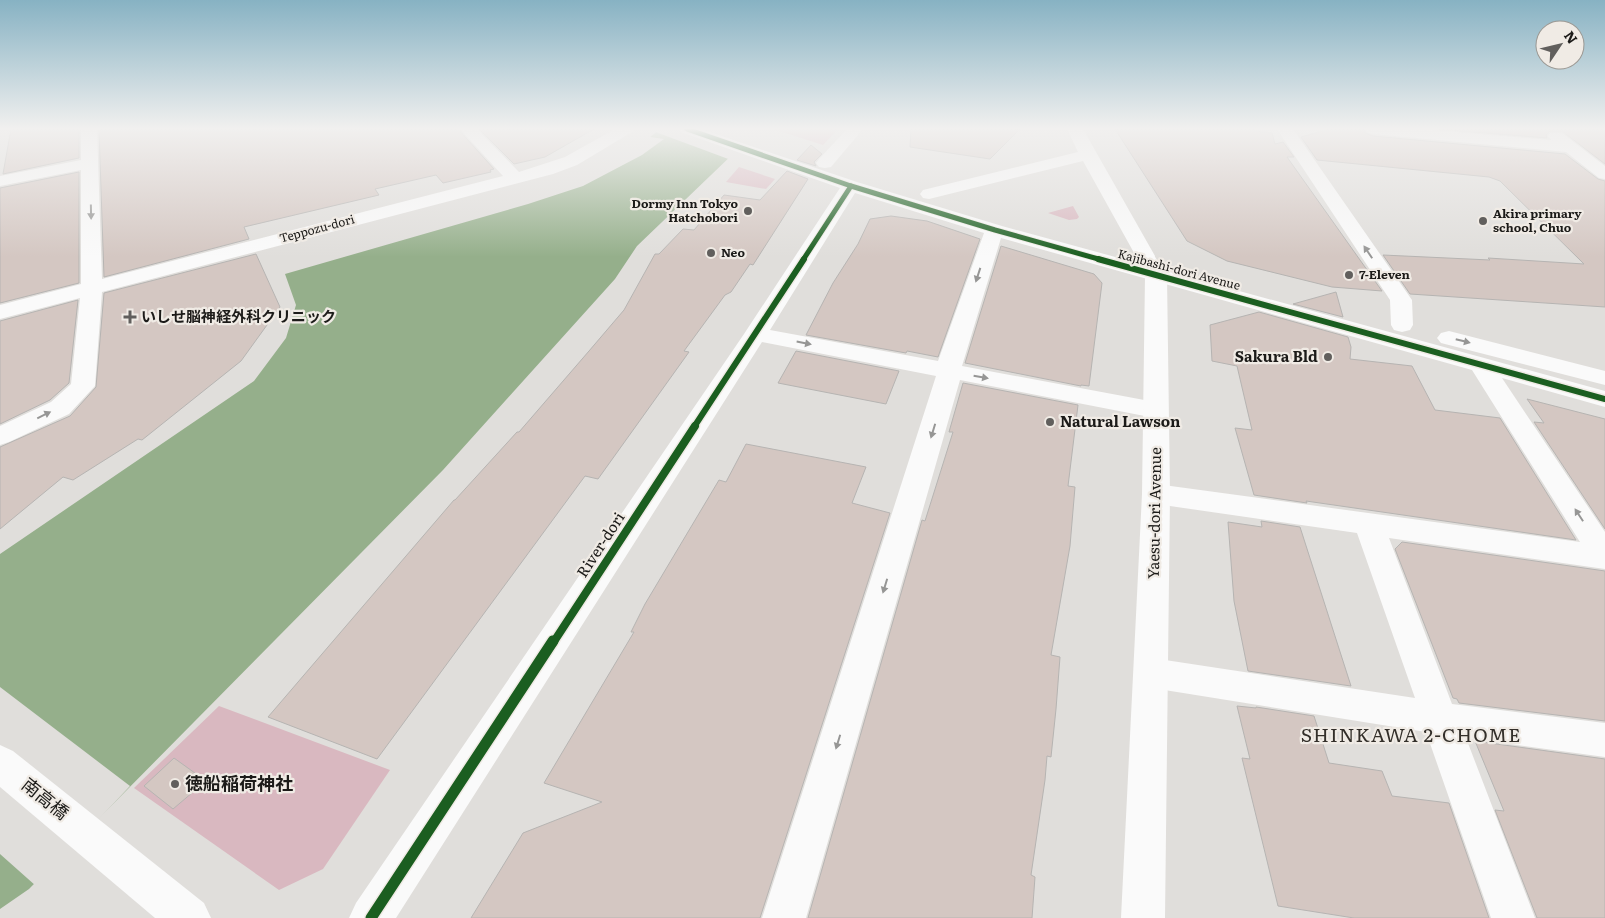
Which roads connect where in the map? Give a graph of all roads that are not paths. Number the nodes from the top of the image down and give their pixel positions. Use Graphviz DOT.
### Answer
graph roads {
  1 [pos="46,172"];
  2 [pos="90,172"];
  3 [pos="509,172"];
  4 [pos="538,172"];
  5 [pos="818,172"];
  6 [pos="855,172"];
  7 [pos="1019,172"];
  8 [pos="1097,172"];
  9 [pos="1315,172"];
  10 [pos="515,178"];
  11 [pos="0,181"];
  12 [pos="851,186"];
  13 [pos="929,194"];
  14 [pos="995,230"];
  15 [pos="1150,266"];
  16 [pos="92,288"];
  17 [pos="0,312"];
  18 [pos="1402,326"];
  19 [pos="756,334"];
  20 [pos="1482,366"];
  21 [pos="949,371"];
  22 [pos="1605,378"];
  23 [pos="1605,399"];
  24 [pos="1155,410"];
  25 [pos="0,436"];
  26 [pos="1156,494"];
  27 [pos="1369,525"];
  28 [pos="1605,556"];
  29 [pos="1152,672"];
  30 [pos="1439,718"];
  31 [pos="1605,740"];
  32 [pos="0,763"];
  33 [pos="189,918"];
  34 [pos="371,918"];
  35 [pos="784,918"];
  36 [pos="1143,918"];
  37 [pos="1513,918"];
  1 -- 11 [label="street"];
  2 -- 16 [label="street, one-way"];
  3 -- 10 [label="street"];
  4 -- 10 [label="street, Teppozu-dori"];
  5 -- 12 [label="street, Kajibashi-dori Avenue"];
  6 -- 13 [label="street, Kajibashi-dori Avenue"];
  7 -- 13 [label="street"];
  8 -- 15 [label="street, Yaesu-dori Avenue"];
  18 -- 9 [label="street, one-way"];
  10 -- 16 [label="street, Teppozu-dori"];
  12 -- 14 [label="street, Kajibashi-dori Avenue"];
  12 -- 19 [label="street, River-dori"];
  13 -- 15 [label="street, Kajibashi-dori Avenue"];
  14 -- 15 [label="street, Kajibashi-dori Avenue"];
  14 -- 21 [label="street, one-way"];
  15 -- 18 [label="street, Kajibashi-dori Avenue"];
  15 -- 20 [label="street, Kajibashi-dori Avenue"];
  15 -- 24 [label="street, Yaesu-dori Avenue"];
  16 -- 17 [label="street, Teppozu-dori"];
  25 -- 16 [label="street, one-way"];
  18 -- 22 [label="street, Kajibashi-dori Avenue, one-way"];
  19 -- 21 [label="street, one-way"];
  19 -- 34 [label="street, River-dori"];
  20 -- 23 [label="street, Kajibashi-dori Avenue"];
  28 -- 20 [label="street, one-way"];
  21 -- 24 [label="street, one-way"];
  21 -- 35 [label="street, one-way"];
  24 -- 26 [label="street, Yaesu-dori Avenue"];
  26 -- 27 [label="street"];
  26 -- 29 [label="street, Yaesu-dori Avenue"];
  27 -- 28 [label="street"];
  27 -- 30 [label="street"];
  29 -- 30 [label="street"];
  29 -- 36 [label="street, Yaesu-dori Avenue"];
  30 -- 31 [label="street"];
  30 -- 37 [label="street"];
  32 -- 33 [label="street, 南高橋"];
}
